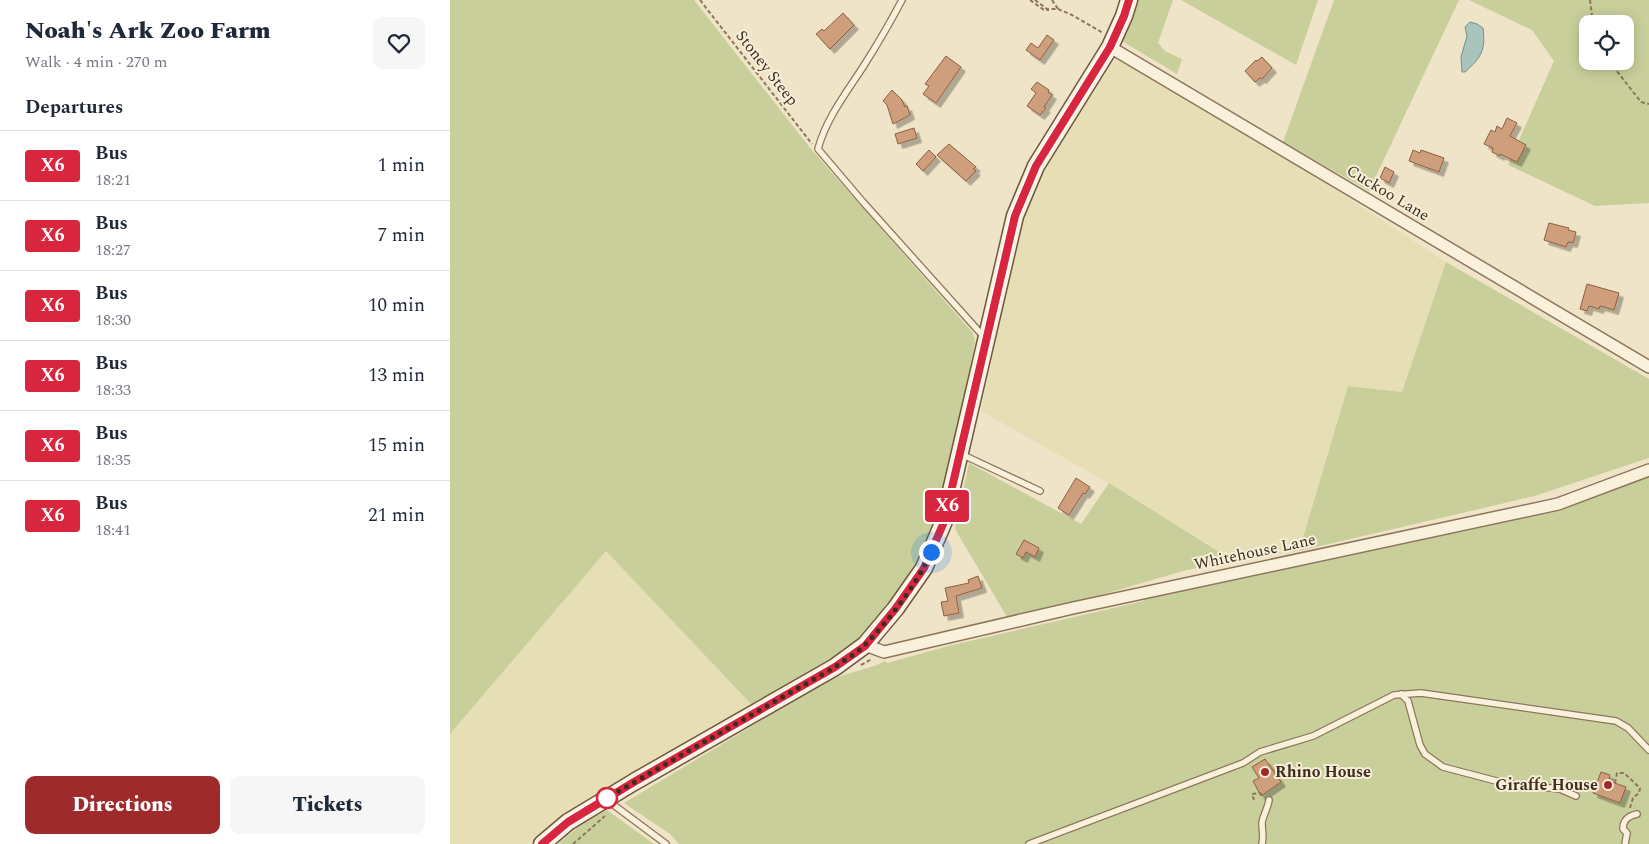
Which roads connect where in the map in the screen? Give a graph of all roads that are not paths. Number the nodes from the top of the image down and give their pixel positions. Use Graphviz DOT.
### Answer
graph roads {
  1 [pos="902,0"];
  2 [pos="1129,0"];
  3 [pos="1110,47"];
  4 [pos="986,339"];
  5 [pos="1649,367"];
  6 [pos="959,453"];
  7 [pos="1649,470"];
  8 [pos="1040,490"];
  9 [pos="865,646"];
  10 [pos="1401,694"];
  11 [pos="1649,750"];
  12 [pos="1576,796"];
  13 [pos="1269,800"];
  14 [pos="610,803"];
  15 [pos="1637,814"];
  16 [pos="542,844"];
  17 [pos="666,844"];
  18 [pos="1029,844"];
  19 [pos="1262,844"];
  20 [pos="1625,844"];
  1 -- 4 [label="lane"];
  2 -- 3 [label="main road"];
  3 -- 4 [label="main road"];
  3 -- 5 [label="street, Cuckoo Lane"];
  4 -- 6 [label="main road"];
  6 -- 8 [label="lane"];
  6 -- 9 [label="main road"];
  7 -- 9 [label="street, Whitehouse Lane"];
  9 -- 14 [label="main road"];
  10 -- 11 [label="lane"];
  10 -- 12 [label="lane"];
  10 -- 18 [label="lane"];
  13 -- 19 [label="lane"];
  14 -- 16 [label="main road"];
  14 -- 17 [label="lane"];
  15 -- 20 [label="lane"];
}
